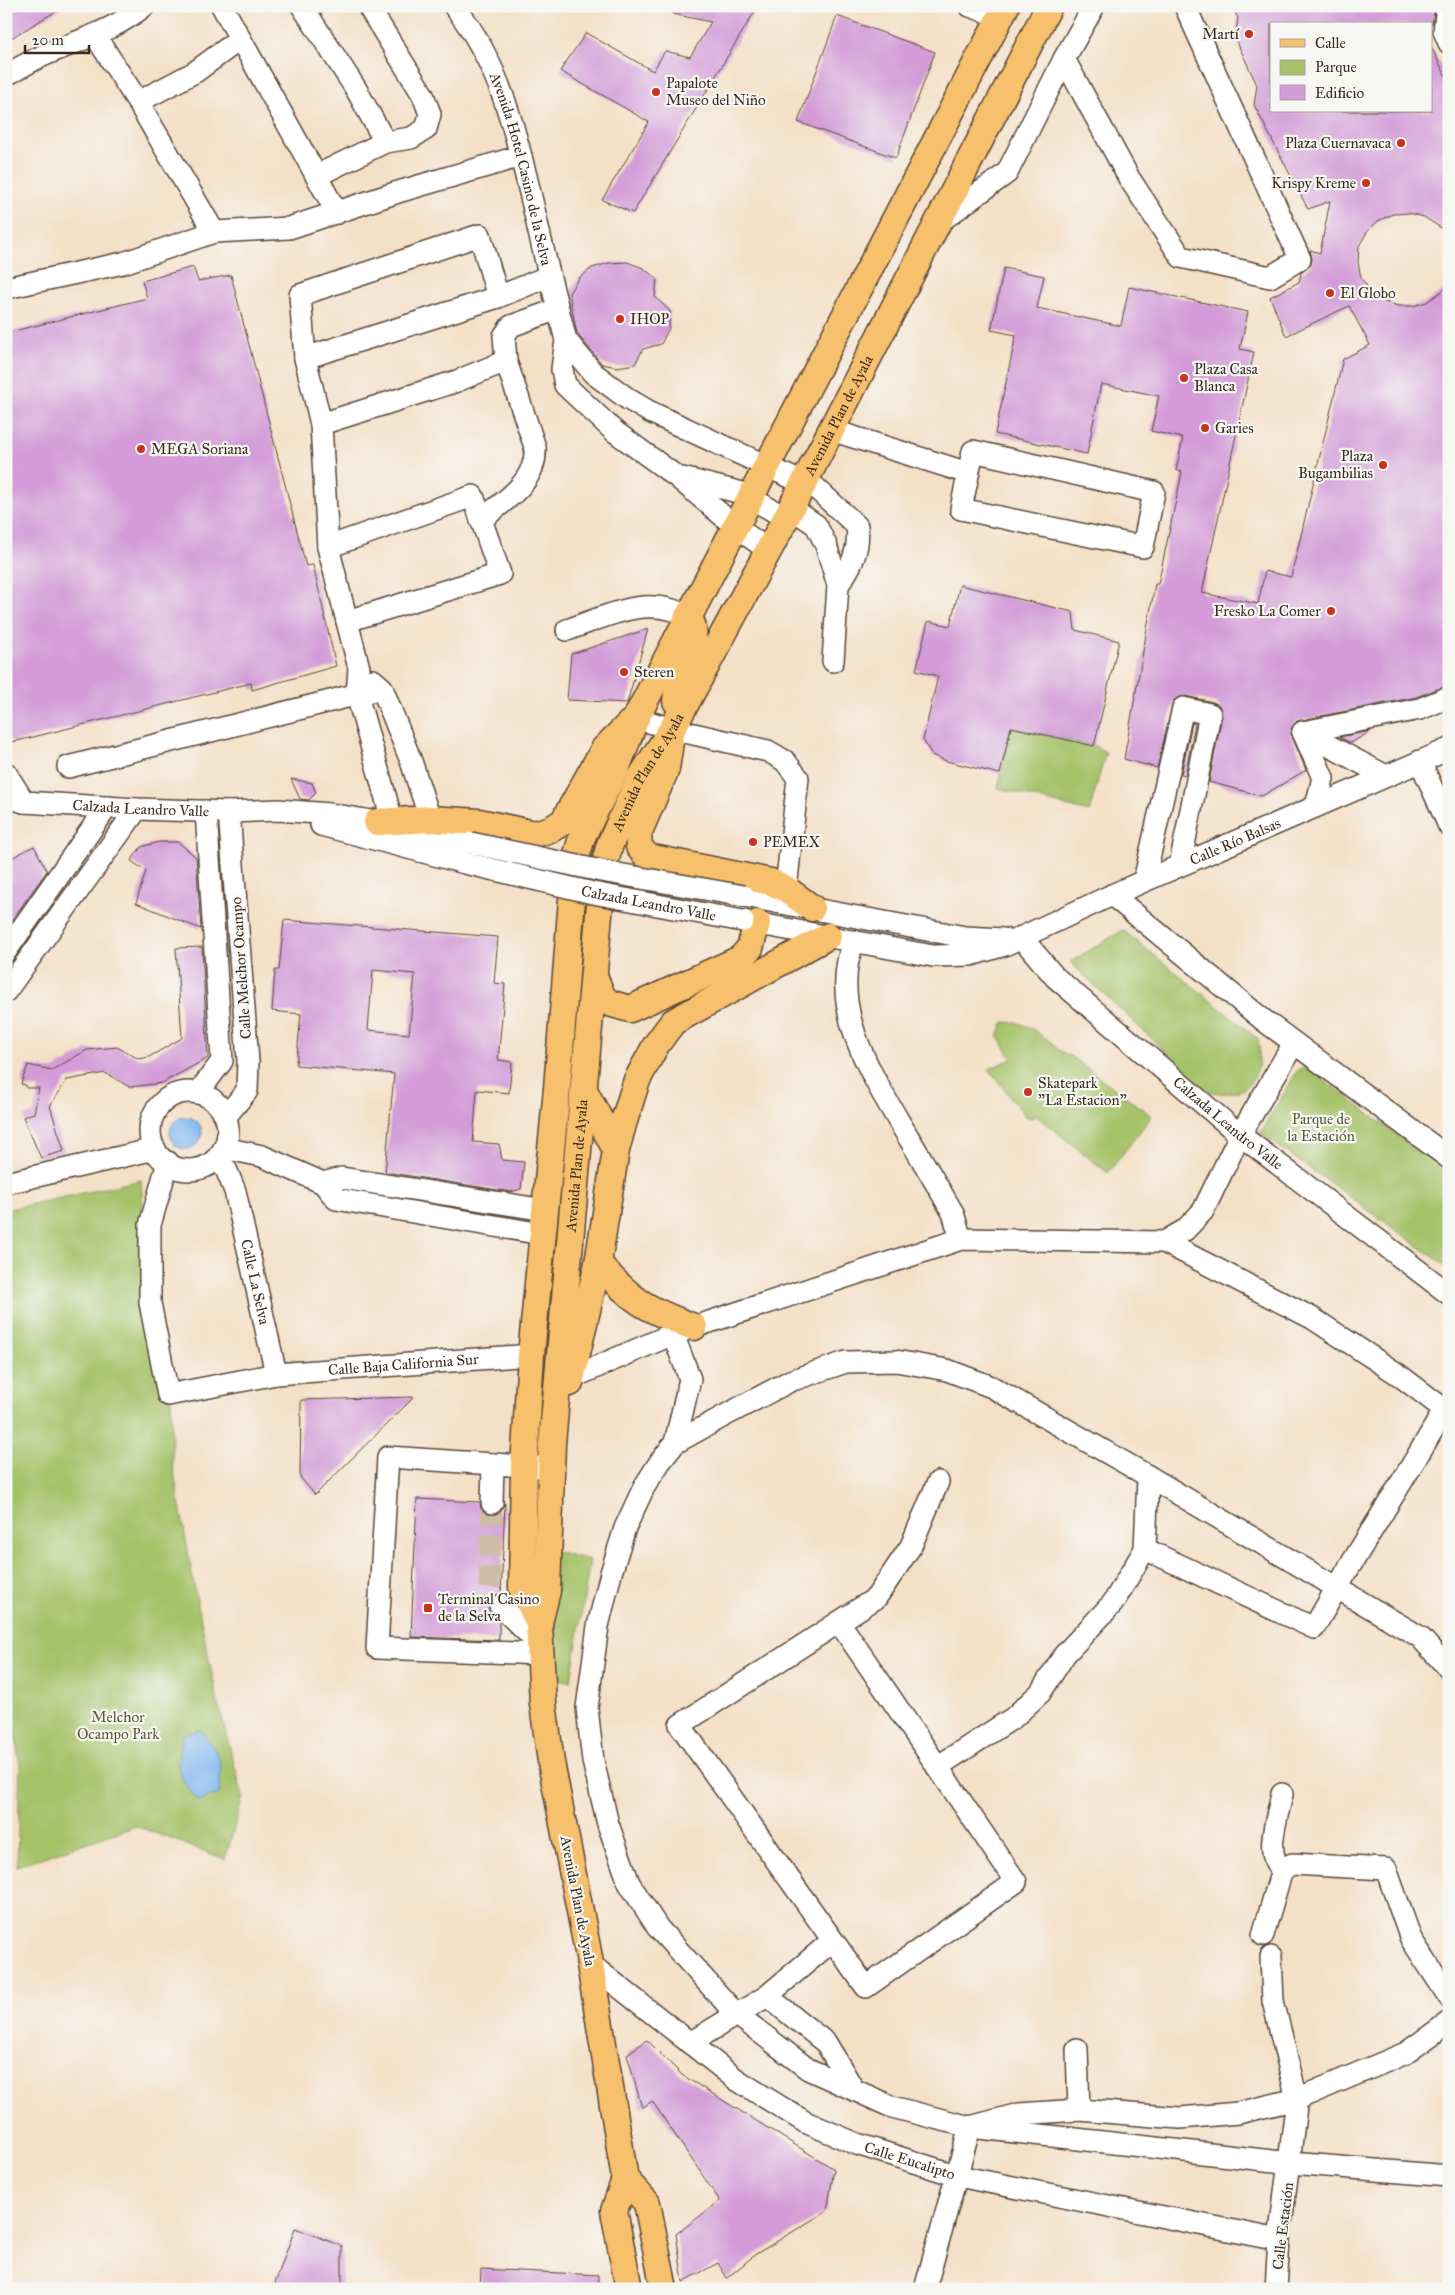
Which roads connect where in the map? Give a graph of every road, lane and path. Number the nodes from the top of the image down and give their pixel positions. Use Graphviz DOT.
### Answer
graph roads {
  1 [pos="144,6"];
  2 [pos="222,6"];
  3 [pos="302,6"];
  4 [pos="368,6"];
  5 [pos="454,6"];
  6 [pos="970,6"];
  7 [pos="1049,6"];
  8 [pos="1094,6"];
  9 [pos="1184,6"];
  10 [pos="1447,6"];
  11 [pos="1004,12"];
  12 [pos="95,36"];
  13 [pos="240,39"];
  14 [pos="1449,42"];
  15 [pos="1064,58"];
  16 [pos="6,75"];
  17 [pos="138,102"];
  18 [pos="385,142"];
  19 [pos="521,156"];
  20 [pos="316,176"];
  21 [pos="337,213"];
  22 [pos="939,222"];
  23 [pos="214,232"];
  24 [pos="549,276"];
  25 [pos="6,288"];
  26 [pos="498,297"];
  27 [pos="558,309"];
  28 [pos="566,340"];
  29 [pos="305,358"];
  30 [pos="506,360"];
  31 [pos="321,424"];
  32 [pos="831,430"];
  33 [pos="767,466"];
  34 [pos="968,473"];
  35 [pos="677,476"];
  36 [pos="805,481"];
  37 [pos="750,497"];
  38 [pos="789,513"];
  39 [pos="481,520"];
  40 [pos="736,527"];
  41 [pos="328,547"];
  42 [pos="768,550"];
  43 [pos="838,585"];
  44 [pos="688,616"];
  45 [pos="347,621"];
  46 [pos="567,630"];
  47 [pos="833,661"];
  48 [pos="359,668"];
  49 [pos="382,688"];
  50 [pos="357,695"];
  51 [pos="1449,697"];
  52 [pos="636,718"];
  53 [pos="672,729"];
  54 [pos="1303,732"];
  55 [pos="1449,749"];
  56 [pos="1420,761"];
  57 [pos="68,767"];
  58 [pos="6,772"];
  59 [pos="1386,776"];
  60 [pos="1167,778"];
  61 [pos="1196,785"];
  62 [pos="15,799"];
  63 [pos="1316,806"];
  64 [pos="107,807"];
  65 [pos="137,809"];
  66 [pos="278,810"];
  67 [pos="206,811"];
  68 [pos="229,812"];
  69 [pos="6,814"];
  70 [pos="430,819"];
  71 [pos="385,821"];
  72 [pos="1449,826"];
  73 [pos="468,853"];
  74 [pos="1180,865"];
  75 [pos="1144,881"];
  76 [pos="786,889"];
  77 [pos="1112,895"];
  78 [pos="812,908"];
  79 [pos="750,922"];
  80 [pos="828,936"];
  81 [pos="1021,937"];
  82 [pos="854,941"];
  83 [pos="6,951"];
  84 [pos="594,978"];
  85 [pos="6,991"];
  86 [pos="1294,1043"];
  87 [pos="584,1090"];
  88 [pos="198,1093"];
  89 [pos="226,1116"];
  90 [pos="1240,1135"];
  91 [pos="616,1153"];
  92 [pos="220,1154"];
  93 [pos="161,1156"];
  94 [pos="1449,1158"];
  95 [pos="196,1170"];
  96 [pos="6,1183"];
  97 [pos="235,1191"];
  98 [pos="572,1206"];
  99 [pos="544,1222"];
  100 [pos="961,1239"];
  101 [pos="1164,1242"];
  102 [pos="598,1264"];
  103 [pos="1449,1294"];
  104 [pos="684,1330"];
  105 [pos="531,1355"];
  106 [pos="276,1374"];
  107 [pos="571,1378"];
  108 [pos="1447,1411"];
  109 [pos="675,1443"];
  110 [pos="551,1456"];
  111 [pos="493,1464"];
  112 [pos="524,1466"];
  113 [pos="1148,1476"];
  114 [pos="938,1482"];
  115 [pos="492,1503"];
  116 [pos="1146,1549"];
  117 [pos="1336,1587"];
  118 [pos="500,1606"];
  119 [pos="839,1622"];
  120 [pos="540,1641"];
  121 [pos="1449,1669"];
  122 [pos="937,1767"];
  123 [pos="1282,1794"];
  124 [pos="1282,1870"];
  125 [pos="1263,1935"];
  126 [pos="832,1941"];
  127 [pos="1271,1956"];
  128 [pos="590,1964"];
  129 [pos="767,1996"];
  130 [pos="1449,1997"];
  131 [pos="736,2014"];
  132 [pos="1449,2022"];
  133 [pos="690,2043"];
  134 [pos="1077,2049"];
  135 [pos="854,2090"];
  136 [pos="1297,2099"];
  137 [pos="1079,2110"];
  138 [pos="970,2127"];
  139 [pos="1291,2163"];
  140 [pos="958,2176"];
  141 [pos="1449,2176"];
  142 [pos="625,2179"];
  143 [pos="1279,2240"];
  144 [pos="622,2257"];
  145 [pos="615,2289"];
  146 [pos="629,2289"];
  147 [pos="664,2289"];
  148 [pos="925,2289"];
  149 [pos="1276,2289"];
  1 -- 12 [label="street"];
  2 -- 13 [label="street"];
  3 -- 18 [label="street"];
  4 -- 18 [label="street"];
  5 -- 19 [label="street, Avenida Hotel Casino de la Selva"];
  6 -- 11 [label="street"];
  7 -- 22 [label="main road, Avenida Plan de Ayala"];
  8 -- 15 [label="street"];
  9 -- 15 [label="street"];
  10 -- 14 [label="street"];
  11 -- 33 [label="main road, Avenida Plan de Ayala"];
  12 -- 16 [label="street"];
  12 -- 17 [label="street"];
  13 -- 17 [label="street"];
  13 -- 20 [label="street"];
  15 -- 22 [label="street"];
  17 -- 23 [label="street"];
  18 -- 20 [label="street"];
  19 -- 21 [label="street"];
  19 -- 24 [label="street, Avenida Hotel Casino de la Selva"];
  20 -- 21 [label="street"];
  21 -- 23 [label="street"];
  22 -- 32 [label="main road, Avenida Plan de Ayala"];
  23 -- 25 [label="street"];
  24 -- 26 [label="street"];
  24 -- 27 [label="street, Avenida Hotel Casino de la Selva"];
  26 -- 29 [label="street"];
  26 -- 29 [label="street"];
  27 -- 28 [label="street, Avenida Hotel Casino de la Selva"];
  27 -- 30 [label="street"];
  28 -- 33 [label="street, Avenida Hotel Casino de la Selva"];
  28 -- 35 [label="street, Avenida Hotel Casino de la Selva"];
  29 -- 31 [label="street"];
  30 -- 31 [label="street"];
  30 -- 39 [label="street"];
  31 -- 41 [label="street"];
  32 -- 34 [label="street"];
  32 -- 36 [label="main road, Avenida Plan de Ayala"];
  33 -- 36 [label="street, Avenida Hotel Casino de la Selva"];
  33 -- 37 [label="main road, Avenida Plan de Ayala"];
  34 -- 34 [label="street"];
  35 -- 37 [label="street, Avenida Hotel Casino de la Selva"];
  35 -- 40 [label="street, Avenida Hotel Casino de la Selva"];
  36 -- 38 [label="main road, Avenida Plan de Ayala"];
  36 -- 43 [label="street, Avenida Hotel Casino de la Selva"];
  37 -- 38 [label="street, Avenida Hotel Casino de la Selva"];
  37 -- 40 [label="main road, Avenida Plan de Ayala"];
  38 -- 42 [label="main road, Avenida Plan de Ayala"];
  38 -- 43 [label="street, Avenida Hotel Casino de la Selva"];
  39 -- 41 [label="street"];
  39 -- 45 [label="street"];
  40 -- 42 [label="street, Avenida Hotel Casino de la Selva"];
  40 -- 44 [label="main road, Avenida Plan de Ayala"];
  41 -- 45 [label="street"];
  42 -- 53 [label="main road, Avenida Plan de Ayala"];
  43 -- 47 [label="street"];
  44 -- 46 [label="street"];
  44 -- 52 [label="main road, Avenida Plan de Ayala"];
  44 -- 53 [label="main road"];
  45 -- 48 [label="street"];
  48 -- 49 [label="street"];
  48 -- 50 [label="street"];
  49 -- 50 [label="street"];
  49 -- 70 [label="street"];
  50 -- 57 [label="street"];
  50 -- 71 [label="street"];
  51 -- 54 [label="street"];
  52 -- 53 [label="street"];
  52 -- 70 [label="main road"];
  52 -- 99 [label="main road, Avenida Plan de Ayala"];
  53 -- 76 [label="street"];
  53 -- 76 [label="main road"];
  53 -- 84 [label="main road, Avenida Plan de Ayala"];
  54 -- 59 [label="street"];
  54 -- 63 [label="street"];
  55 -- 56 [label="street, Calle Río Balsas"];
  56 -- 59 [label="street, Calle Río Balsas"];
  56 -- 72 [label="street"];
  58 -- 62 [label="street"];
  59 -- 63 [label="street, Calle Río Balsas"];
  60 -- 61 [label="street"];
  60 -- 61 [label="street"];
  60 -- 75 [label="street"];
  61 -- 74 [label="street"];
  62 -- 64 [label="street, Calzada Leandro Valle"];
  62 -- 69 [label="street"];
  63 -- 74 [label="street, Calle Río Balsas"];
  64 -- 65 [label="street, Calzada Leandro Valle"];
  64 -- 83 [label="street"];
  65 -- 67 [label="street, Calzada Leandro Valle"];
  65 -- 85 [label="street"];
  66 -- 68 [label="street, Calzada Leandro Valle"];
  66 -- 71 [label="street, Calzada Leandro Valle"];
  66 -- 73 [label="street, Calzada Leandro Valle"];
  67 -- 68 [label="street, Calzada Leandro Valle"];
  67 -- 88 [label="street, Calle Melchor Ocampo"];
  68 -- 89 [label="street, Calle Melchor Ocampo"];
  70 -- 71 [label="main road"];
  71 -- 73 [label="street, Calzada Leandro Valle"];
  73 -- 78 [label="street, Calzada Leandro Valle, bridge"];
  73 -- 79 [label="street, Calzada Leandro Valle, bridge"];
  74 -- 75 [label="street, Calle Río Balsas"];
  75 -- 77 [label="street, Calle Río Balsas"];
  76 -- 78 [label="main road"];
  77 -- 81 [label="street, Calle Río Balsas"];
  77 -- 86 [label="street"];
  78 -- 81 [label="street, Calzada Leandro Valle"];
  79 -- 80 [label="street, Calzada Leandro Valle"];
  79 -- 84 [label="main road"];
  80 -- 82 [label="street, Calzada Leandro Valle"];
  80 -- 91 [label="main road"];
  81 -- 82 [label="street, Calzada Leandro Valle"];
  81 -- 90 [label="street, Calzada Leandro Valle"];
  82 -- 100 [label="street"];
  84 -- 87 [label="main road, Avenida Plan de Ayala"];
  86 -- 90 [label="street"];
  86 -- 94 [label="street"];
  87 -- 91 [label="main road"];
  87 -- 98 [label="main road, Avenida Plan de Ayala"];
  88 -- 89 [label="street"];
  88 -- 93 [label="street"];
  89 -- 92 [label="street"];
  90 -- 101 [label="street"];
  90 -- 103 [label="street, Calzada Leandro Valle"];
  91 -- 98 [label="main road"];
  91 -- 102 [label="main road"];
  92 -- 95 [label="street"];
  92 -- 97 [label="street, Calle La Selva"];
  92 -- 99 [label="street"];
  93 -- 95 [label="street"];
  93 -- 96 [label="street"];
  93 -- 106 [label="street, Calle Baja California Sur"];
  95 -- 97 [label="street"];
  97 -- 106 [label="street, Calle La Selva"];
  98 -- 110 [label="main road, Avenida Plan de Ayala"];
  99 -- 105 [label="main road, Avenida Plan de Ayala"];
  100 -- 101 [label="street"];
  100 -- 104 [label="street"];
  101 -- 108 [label="street"];
  102 -- 104 [label="main road"];
  102 -- 107 [label="main road"];
  104 -- 107 [label="street"];
  104 -- 109 [label="street"];
  105 -- 106 [label="street, Calle Baja California Sur"];
  105 -- 112 [label="main road, Avenida Plan de Ayala"];
  107 -- 110 [label="main road"];
  108 -- 117 [label="street"];
  109 -- 113 [label="street"];
  109 -- 131 [label="street"];
  110 -- 112 [label="street"];
  110 -- 120 [label="main road, Avenida Plan de Ayala"];
  111 -- 112 [label="street"];
  111 -- 115 [label="street"];
  111 -- 120 [label="street"];
  112 -- 120 [label="main road, Avenida Plan de Ayala"];
  113 -- 116 [label="street"];
  113 -- 117 [label="street"];
  114 -- 119 [label="street"];
  116 -- 117 [label="street"];
  116 -- 122 [label="street"];
  117 -- 121 [label="street"];
  118 -- 120 [label="street"];
  119 -- 122 [label="street"];
  119 -- 126 [label="street"];
  120 -- 128 [label="main road, Avenida Plan de Ayala"];
  122 -- 126 [label="street"];
  123 -- 124 [label="street"];
  124 -- 125 [label="street"];
  124 -- 130 [label="street"];
  126 -- 129 [label="street"];
  127 -- 136 [label="street, Calle Estación"];
  128 -- 133 [label="street, Calle Eucalipto"];
  128 -- 142 [label="main road, Avenida Plan de Ayala"];
  129 -- 131 [label="street"];
  129 -- 135 [label="street"];
  131 -- 133 [label="street"];
  131 -- 135 [label="street"];
  132 -- 136 [label="street"];
  133 -- 140 [label="street, Calle Eucalipto"];
  134 -- 137 [label="street"];
  135 -- 138 [label="street"];
  136 -- 137 [label="street"];
  136 -- 139 [label="street, Calle Estación"];
  137 -- 138 [label="street"];
  138 -- 139 [label="street"];
  138 -- 140 [label="street"];
  139 -- 141 [label="street"];
  139 -- 143 [label="street, Calle Estación"];
  140 -- 143 [label="street, Calle Eucalipto"];
  140 -- 148 [label="street"];
  142 -- 144 [label="main road, Avenida Plan de Ayala"];
  142 -- 147 [label="main road"];
  143 -- 149 [label="street, Calle Estación"];
  144 -- 145 [label="main road"];
  144 -- 146 [label="main road, Avenida Plan de Ayala"];
}
